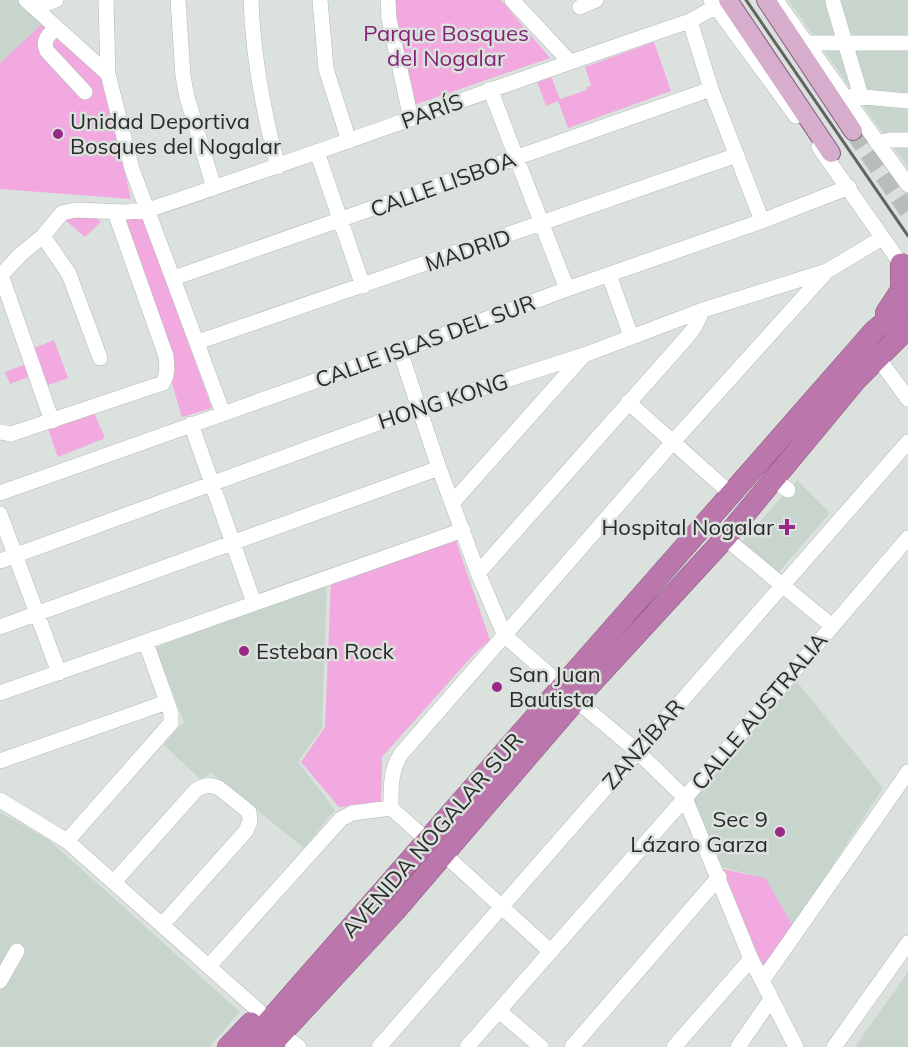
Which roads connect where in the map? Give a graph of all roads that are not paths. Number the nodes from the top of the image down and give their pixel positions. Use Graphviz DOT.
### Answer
graph roads {
  1 [pos="56,0"];
  2 [pos="106,0"];
  3 [pos="178,0"];
  4 [pos="251,0"];
  5 [pos="320,0"];
  6 [pos="388,0"];
  7 [pos="512,0"];
  8 [pos="596,0"];
  9 [pos="766,0"];
  10 [pos="776,0"];
  11 [pos="718,2"];
  12 [pos="832,2"];
  13 [pos="30,4"];
  14 [pos="580,7"];
  15 [pos="690,21"];
  16 [pos="56,27"];
  17 [pos="844,42"];
  18 [pos="807,43"];
  19 [pos="908,43"];
  20 [pos="569,61"];
  21 [pos="108,74"];
  22 [pos="490,89"];
  23 [pos="711,89"];
  24 [pos="85,92"];
  25 [pos="844,95"];
  26 [pos="861,96"];
  27 [pos="908,101"];
  28 [pos="411,119"];
  29 [pos="852,130"];
  30 [pos="350,141"];
  31 [pos="907,142"];
  32 [pos="877,143"];
  33 [pos="317,152"];
  34 [pos="831,153"];
  35 [pos="737,155"];
  36 [pos="515,158"];
  37 [pos="278,167"];
  38 [pos="908,185"];
  39 [pos="849,187"];
  40 [pos="214,188"];
  41 [pos="148,210"];
  42 [pos="115,212"];
  43 [pos="340,221"];
  44 [pos="762,221"];
  45 [pos="542,225"];
  46 [pos="43,236"];
  47 [pos="882,237"];
  48 [pos="905,266"];
  49 [pos="827,271"];
  50 [pos="609,275"];
  51 [pos="1,276"];
  52 [pos="174,278"];
  53 [pos="363,286"];
  54 [pos="567,289"];
  55 [pos="908,303"];
  56 [pos="703,310"];
  57 [pos="907,329"];
  58 [pos="874,331"];
  59 [pos="632,336"];
  60 [pos="198,342"];
  61 [pos="400,351"];
  62 [pos="584,356"];
  63 [pos="100,358"];
  64 [pos="878,358"];
  65 [pos="908,399"];
  66 [pos="628,402"];
  67 [pos="419,408"];
  68 [pos="223,412"];
  69 [pos="52,421"];
  70 [pos="190,424"];
  71 [pos="0,432"];
  72 [pos="908,442"];
  73 [pos="672,443"];
  74 [pos="439,468"];
  75 [pos="212,484"];
  76 [pos="0,493"];
  77 [pos="730,493"];
  78 [pos="453,502"];
  79 [pos="0,514"];
  80 [pos="463,530"];
  81 [pos="733,535"];
  82 [pos="908,538"];
  83 [pos="233,543"];
  84 [pos="15,555"];
  85 [pos="0,561"];
  86 [pos="478,573"];
  87 [pos="783,585"];
  88 [pos="254,603"];
  89 [pos="37,614"];
  90 [pos="832,626"];
  91 [pos="0,627"];
  92 [pos="506,636"];
  93 [pos="146,643"];
  94 [pos="59,673"];
  95 [pos="0,693"];
  96 [pos="569,693"];
  97 [pos="167,702"];
  98 [pos="637,751"];
  99 [pos="0,761"];
  100 [pos="905,781"];
  101 [pos="686,798"];
  102 [pos="0,800"];
  103 [pos="391,808"];
  104 [pos="427,840"];
  105 [pos="67,841"];
  106 [pos="444,854"];
  107 [pos="719,878"];
  108 [pos="114,882"];
  109 [pos="390,882"];
  110 [pos="501,906"];
  111 [pos="394,910"];
  112 [pos="162,925"];
  113 [pos="908,943"];
  114 [pos="17,951"];
  115 [pos="551,952"];
  116 [pos="751,959"];
  117 [pos="209,966"];
  118 [pos="0,981"];
  119 [pos="762,981"];
  120 [pos="300,999"];
  121 [pos="771,999"];
  122 [pos="499,1011"];
  123 [pos="261,1012"];
  124 [pos="292,1045"];
  125 [pos="228,1047"];
  126 [pos="246,1047"];
  127 [pos="268,1047"];
  128 [pos="379,1047"];
  129 [pos="467,1047"];
  130 [pos="541,1047"];
  131 [pos="572,1047"];
  132 [pos="674,1047"];
  133 [pos="738,1047"];
  134 [pos="796,1047"];
  135 [pos="834,1047"];
  1 -- 13 [label="street"];
  2 -- 21 [label="street"];
  3 -- 40 [label="street"];
  4 -- 37 [label="street"];
  5 -- 30 [label="street"];
  6 -- 28 [label="street"];
  7 -- 20 [label="street"];
  8 -- 14 [label="street"];
  9 -- 29 [label="main road"];
  10 -- 18 [label="street"];
  11 -- 15 [label="street, PARÍS"];
  11 -- 34 [label="main road"];
  11 -- 39 [label="street"];
  12 -- 17 [label="street"];
  13 -- 16 [label="street"];
  15 -- 20 [label="street, PARÍS"];
  15 -- 23 [label="street"];
  16 -- 21 [label="street"];
  16 -- 24 [label="street"];
  17 -- 18 [label="street"];
  17 -- 19 [label="street"];
  17 -- 26 [label="street"];
  18 -- 25 [label="street"];
  20 -- 22 [label="street, PARÍS"];
  21 -- 41 [label="street"];
  22 -- 28 [label="street, PARÍS"];
  22 -- 36 [label="street"];
  23 -- 35 [label="street"];
  23 -- 36 [label="street, CALLE LISBOA"];
  25 -- 26 [label="street"];
  25 -- 32 [label="street"];
  26 -- 27 [label="street"];
  28 -- 30 [label="street, PARÍS"];
  30 -- 33 [label="street, PARÍS"];
  31 -- 32 [label="street"];
  32 -- 38 [label="street"];
  33 -- 37 [label="street, PARÍS"];
  33 -- 43 [label="street"];
  35 -- 44 [label="street"];
  35 -- 45 [label="street, MADRID"];
  36 -- 43 [label="street, CALLE LISBOA"];
  36 -- 45 [label="street"];
  37 -- 40 [label="street, PARÍS"];
  39 -- 44 [label="street, CALLE ISLAS DEL SUR"];
  39 -- 47 [label="street"];
  40 -- 41 [label="street, PARÍS"];
  41 -- 42 [label="street, PARÍS"];
  41 -- 52 [label="street"];
  42 -- 46 [label="street, PARÍS"];
  42 -- 69 [label="street"];
  43 -- 52 [label="street, CALLE LISBOA"];
  43 -- 53 [label="street"];
  44 -- 50 [label="street, CALLE ISLAS DEL SUR"];
  45 -- 53 [label="street, MADRID"];
  45 -- 54 [label="street"];
  46 -- 51 [label="street, PARÍS"];
  46 -- 63 [label="street"];
  47 -- 48 [label="street"];
  47 -- 49 [label="street, HONG KONG"];
  48 -- 58 [label="highway"];
  49 -- 56 [label="street, HONG KONG"];
  49 -- 73 [label="street"];
  50 -- 54 [label="street, CALLE ISLAS DEL SUR"];
  50 -- 59 [label="street"];
  51 -- 69 [label="street"];
  52 -- 60 [label="street"];
  53 -- 60 [label="street, MADRID"];
  54 -- 61 [label="street, CALLE ISLAS DEL SUR"];
  55 -- 58 [label="highway, AVENIDA NOGALAR SUR"];
  56 -- 59 [label="street, HONG KONG"];
  56 -- 66 [label="street"];
  57 -- 64 [label="highway, AVENIDA NOGALAR SUR"];
  58 -- 77 [label="highway, AVENIDA NOGALAR SUR"];
  59 -- 62 [label="street, HONG KONG"];
  60 -- 68 [label="street"];
  61 -- 67 [label="street"];
  61 -- 68 [label="street, CALLE ISLAS DEL SUR"];
  62 -- 67 [label="street, HONG KONG"];
  62 -- 78 [label="street"];
  64 -- 65 [label="street"];
  64 -- 81 [label="highway, AVENIDA NOGALAR SUR"];
  66 -- 73 [label="street"];
  66 -- 86 [label="street"];
  67 -- 74 [label="street"];
  67 -- 75 [label="street, HONG KONG"];
  68 -- 70 [label="street, CALLE ISLAS DEL SUR"];
  69 -- 71 [label="street"];
  70 -- 75 [label="street"];
  70 -- 76 [label="street, CALLE ISLAS DEL SUR"];
  72 -- 87 [label="street, ZANZÍBAR"];
  73 -- 77 [label="street"];
  73 -- 92 [label="street"];
  74 -- 78 [label="street"];
  74 -- 83 [label="street"];
  75 -- 83 [label="street"];
  75 -- 84 [label="street, HONG KONG"];
  77 -- 96 [label="highway, AVENIDA NOGALAR SUR"];
  78 -- 80 [label="street"];
  79 -- 84 [label="street"];
  80 -- 86 [label="street"];
  80 -- 88 [label="street"];
  81 -- 87 [label="street"];
  81 -- 96 [label="highway, AVENIDA NOGALAR SUR"];
  82 -- 90 [label="street, CALLE AUSTRALIA"];
  83 -- 88 [label="street"];
  83 -- 89 [label="street"];
  84 -- 85 [label="street, HONG KONG"];
  84 -- 89 [label="street"];
  86 -- 92 [label="street"];
  87 -- 90 [label="street"];
  87 -- 98 [label="street, ZANZÍBAR"];
  88 -- 93 [label="street"];
  89 -- 91 [label="street"];
  89 -- 94 [label="street"];
  90 -- 101 [label="street, CALLE AUSTRALIA"];
  92 -- 96 [label="street"];
  92 -- 103 [label="street"];
  93 -- 94 [label="street"];
  93 -- 97 [label="street"];
  94 -- 95 [label="street"];
  96 -- 98 [label="street"];
  96 -- 104 [label="highway, AVENIDA NOGALAR SUR"];
  96 -- 106 [label="highway, AVENIDA NOGALAR SUR"];
  97 -- 99 [label="street"];
  97 -- 105 [label="street"];
  98 -- 101 [label="street"];
  98 -- 110 [label="street, ZANZÍBAR"];
  100 -- 119 [label="street"];
  101 -- 107 [label="street"];
  101 -- 115 [label="street, CALLE AUSTRALIA"];
  102 -- 105 [label="street"];
  103 -- 104 [label="street"];
  103 -- 117 [label="street"];
  104 -- 109 [label="highway, AVENIDA NOGALAR SUR"];
  105 -- 108 [label="street"];
  106 -- 110 [label="street"];
  106 -- 111 [label="highway, AVENIDA NOGALAR SUR"];
  107 -- 116 [label="street"];
  107 -- 131 [label="street"];
  108 -- 112 [label="street"];
  108 -- 112 [label="street"];
  109 -- 120 [label="highway, AVENIDA NOGALAR SUR"];
  109 -- 123 [label="highway"];
  110 -- 115 [label="street"];
  110 -- 128 [label="street, ZANZÍBAR"];
  111 -- 120 [label="highway, AVENIDA NOGALAR SUR"];
  111 -- 124 [label="highway"];
  112 -- 117 [label="street"];
  113 -- 135 [label="street"];
  114 -- 118 [label="street"];
  115 -- 122 [label="street, CALLE AUSTRALIA"];
  116 -- 119 [label="street"];
  116 -- 132 [label="street"];
  117 -- 123 [label="street"];
  119 -- 121 [label="street"];
  120 -- 126 [label="highway, AVENIDA NOGALAR SUR"];
  120 -- 127 [label="highway, AVENIDA NOGALAR SUR"];
  121 -- 133 [label="street"];
  121 -- 134 [label="street"];
  122 -- 129 [label="street, CALLE AUSTRALIA"];
  122 -- 130 [label="street"];
  123 -- 125 [label="highway"];
}
